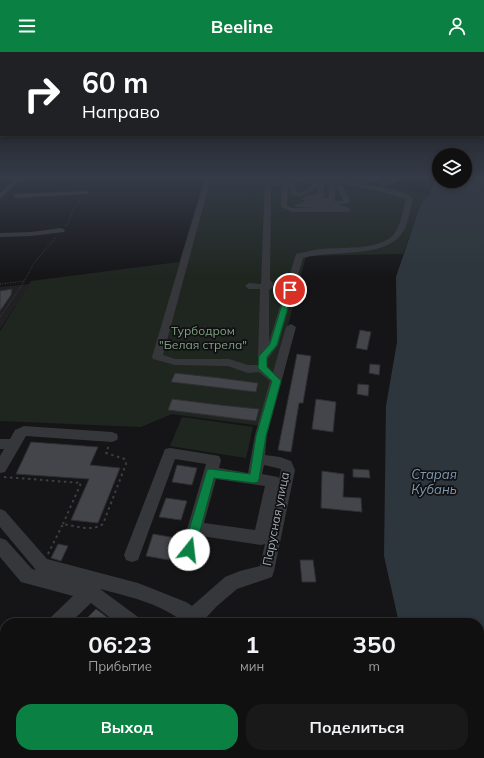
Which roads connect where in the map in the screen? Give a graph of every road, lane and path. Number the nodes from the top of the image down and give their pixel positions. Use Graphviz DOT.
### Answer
graph roads {
  1 [pos="199,211"];
  2 [pos="267,211"];
  3 [pos="406,211"];
  4 [pos="61,230"];
  5 [pos="0,236"];
  6 [pos="266,283"];
  7 [pos="0,284"];
  8 [pos="249,286"];
  9 [pos="0,317"];
  10 [pos="291,327"];
  11 [pos="263,356"];
  12 [pos="262,368"];
  13 [pos="277,381"];
  14 [pos="112,437"];
  15 [pos="0,444"];
  16 [pos="13,444"];
  17 [pos="258,459"];
  18 [pos="1,465"];
  19 [pos="210,473"];
  20 [pos="0,477"];
  21 [pos="254,479"];
  22 [pos="0,516"];
  23 [pos="63,524"];
  24 [pos="195,528"];
  25 [pos="1,547"];
  26 [pos="189,550"];
  27 [pos="132,555"];
  28 [pos="42,565"];
  29 [pos="90,592"];
  30 [pos="61,618"];
  31 [pos="125,618"];
  32 [pos="188,618"];
  33 [pos="194,618"];
  1 -- 12 [label="street"];
  2 -- 6 [label="street"];
  3 -- 11 [label="street"];
  4 -- 5 [label="street"];
  6 -- 8 [label="street"];
  6 -- 11 [label="street"];
  7 -- 9 [label="path"];
  10 -- 13 [label="street"];
  11 -- 12 [label="street"];
  12 -- 13 [label="street"];
  13 -- 17 [label="street"];
  14 -- 16 [label="street"];
  14 -- 23 [label="path"];
  15 -- 16 [label="street"];
  16 -- 18 [label="street"];
  17 -- 21 [label="street"];
  17 -- 33 [label="street, Парусная улица"];
  19 -- 21 [label="street"];
  19 -- 24 [label="street"];
  19 -- 27 [label="street"];
  20 -- 23 [label="path"];
  21 -- 24 [label="street"];
  22 -- 28 [label="street"];
  23 -- 28 [label="path"];
  24 -- 26 [label="street"];
  25 -- 29 [label="street"];
  28 -- 32 [label="street"];
  29 -- 30 [label="street"];
  29 -- 31 [label="street"];
}
